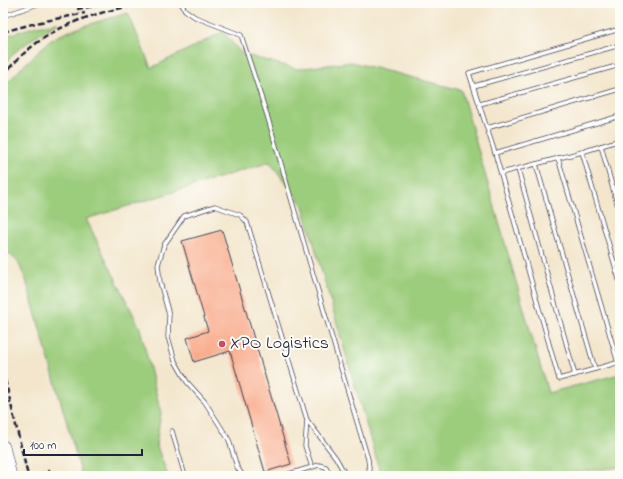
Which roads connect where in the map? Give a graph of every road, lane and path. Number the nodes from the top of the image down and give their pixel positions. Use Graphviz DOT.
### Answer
graph roads {
  1 [pos="41,3"];
  2 [pos="181,3"];
  3 [pos="3,16"];
  4 [pos="620,29"];
  5 [pos="620,45"];
  6 [pos="620,65"];
  7 [pos="474,86"];
  8 [pos="620,89"];
  9 [pos="480,104"];
  10 [pos="620,116"];
  11 [pos="487,128"];
  12 [pos="620,140"];
  13 [pos="601,146"];
  14 [pos="582,152"];
  15 [pos="495,153"];
  16 [pos="558,158"];
  17 [pos="536,164"];
  18 [pos="518,169"];
  19 [pos="501,173"];
  20 [pos="620,214"];
  21 [pos="620,283"];
  22 [pos="619,362"];
  23 [pos="595,369"];
  24 [pos="575,375"];
  25 [pos="307,420"];
  26 [pos="172,431"];
  27 [pos="3,447"];
  28 [pos="312,466"];
  29 [pos="10,476"];
  30 [pos="185,476"];
  31 [pos="242,476"];
  32 [pos="282,476"];
  33 [pos="331,476"];
  34 [pos="345,476"];
  35 [pos="370,476"];
  1 -- 3 [label="lane"];
  2 -- 35 [label="lane"];
  4 -- 7 [label="lane"];
  5 -- 7 [label="lane"];
  6 -- 9 [label="lane"];
  7 -- 9 [label="lane"];
  8 -- 11 [label="lane"];
  9 -- 11 [label="lane"];
  10 -- 15 [label="lane"];
  11 -- 15 [label="lane"];
  12 -- 13 [label="lane"];
  13 -- 14 [label="lane"];
  13 -- 20 [label="lane"];
  14 -- 16 [label="lane"];
  14 -- 21 [label="lane"];
  15 -- 19 [label="lane"];
  16 -- 17 [label="lane"];
  16 -- 22 [label="lane"];
  17 -- 18 [label="lane"];
  17 -- 23 [label="lane"];
  18 -- 19 [label="lane"];
  18 -- 24 [label="lane"];
  19 -- 24 [label="lane"];
  22 -- 23 [label="lane"];
  23 -- 24 [label="lane"];
  25 -- 28 [label="lane"];
  25 -- 31 [label="lane"];
  25 -- 34 [label="lane"];
  26 -- 30 [label="lane"];
  27 -- 29 [label="highway"];
  28 -- 32 [label="lane"];
  28 -- 33 [label="lane"];
}
